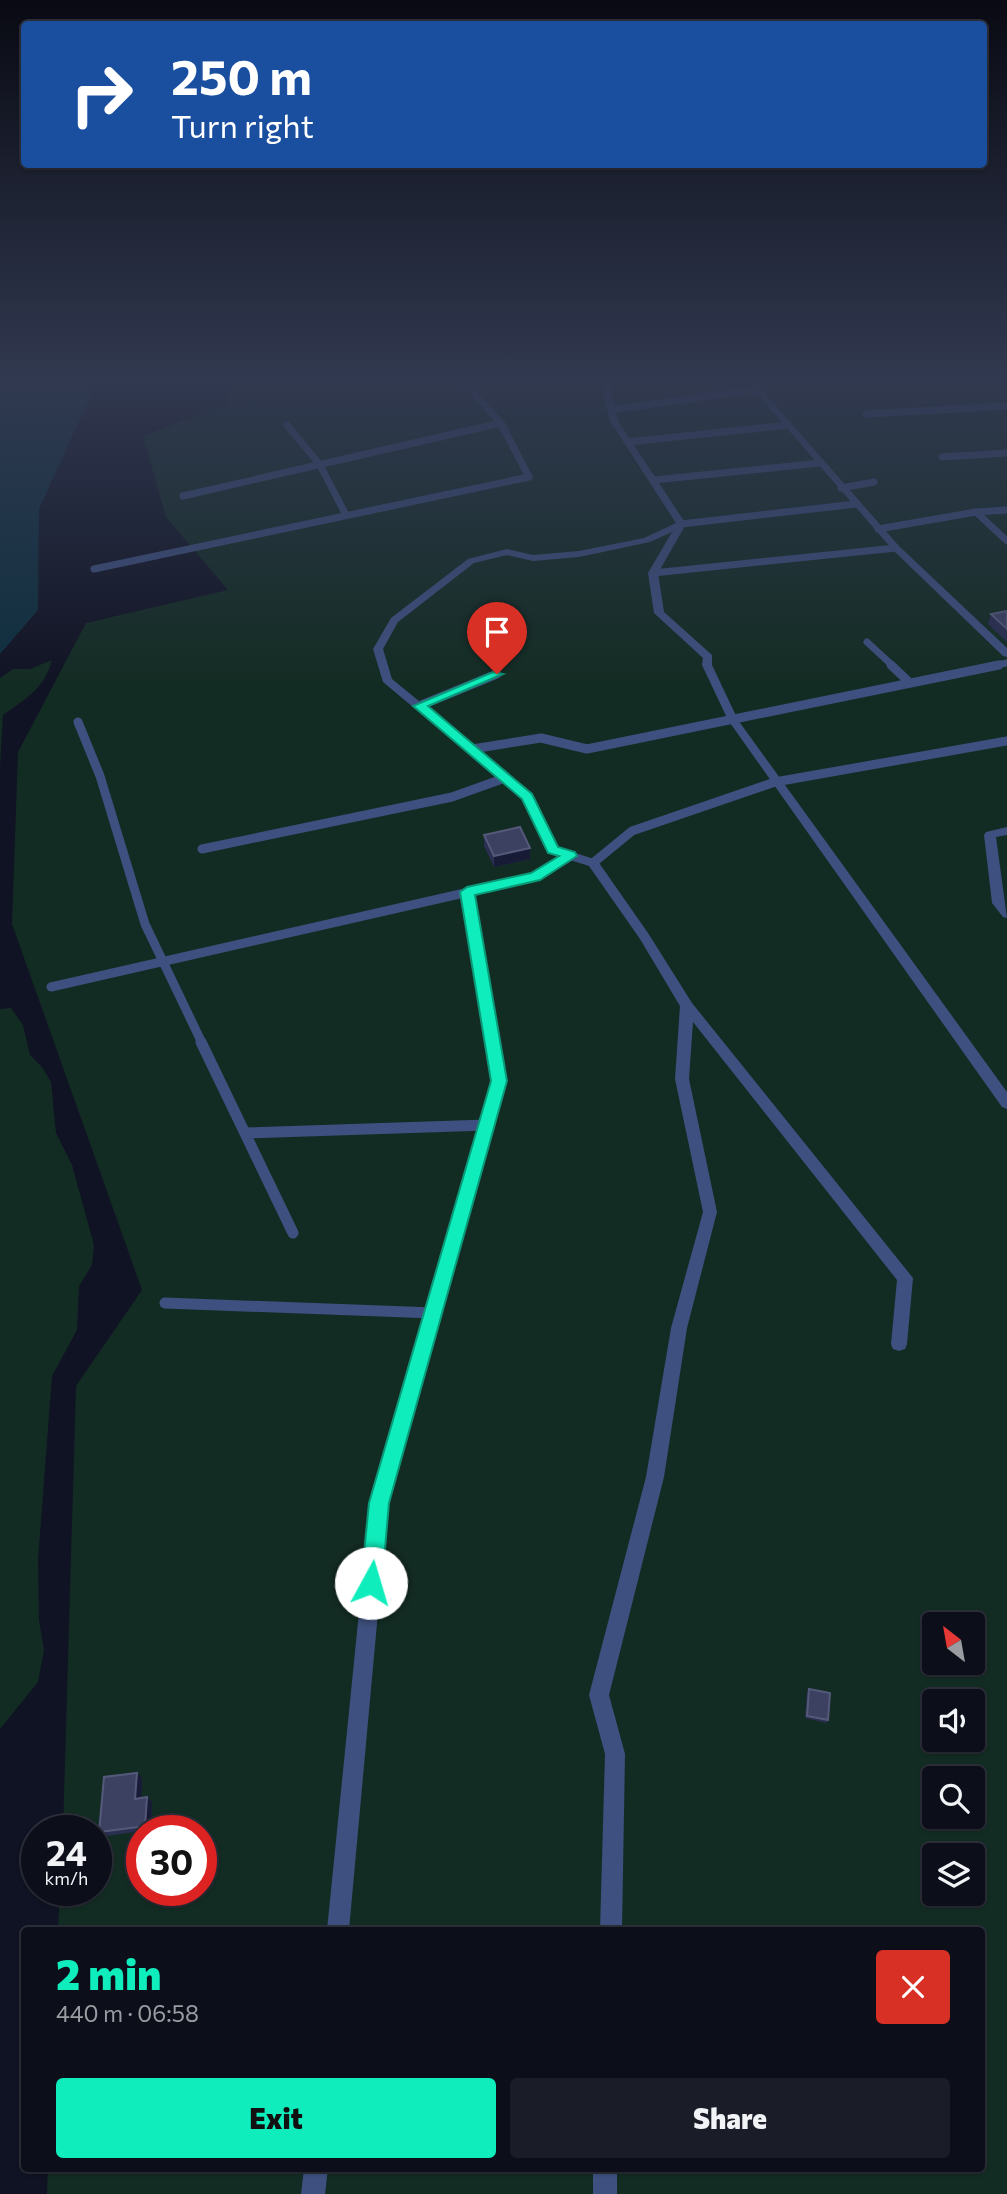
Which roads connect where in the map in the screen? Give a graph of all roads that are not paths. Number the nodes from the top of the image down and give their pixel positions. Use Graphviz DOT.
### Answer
graph roads {
  1 [pos="243,482"];
  2 [pos="329,482"];
  3 [pos="502,482"];
  4 [pos="655,482"];
  5 [pos="836,482"];
  6 [pos="872,482"];
  7 [pos="841,488"];
  8 [pos="183,496"];
  9 [pos="856,504"];
  10 [pos="1007,510"];
  11 [pos="976,512"];
  12 [pos="346,515"];
  13 [pos="681,524"];
  14 [pos="878,529"];
  15 [pos="1007,541"];
  16 [pos="896,548"];
  17 [pos="94,569"];
  18 [pos="653,573"];
  19 [pos="867,642"];
  20 [pos="1007,654"];
  21 [pos="1007,663"];
  22 [pos="497,674"];
  23 [pos="910,683"];
  24 [pos="419,706"];
  25 [pos="733,720"];
  26 [pos="78,722"];
  27 [pos="1007,741"];
  28 [pos="472,750"];
  29 [pos="505,778"];
  30 [pos="775,782"];
  31 [pos="1007,831"];
  32 [pos="202,849"];
  33 [pos="571,856"];
  34 [pos="593,863"];
  35 [pos="467,892"];
  36 [pos="1007,914"];
  37 [pos="162,961"];
  38 [pos="51,987"];
  39 [pos="687,1006"];
  40 [pos="1007,1103"];
  41 [pos="487,1125"];
  42 [pos="244,1133"];
  43 [pos="293,1233"];
  44 [pos="165,1303"];
  45 [pos="434,1313"];
  46 [pos="899,1344"];
  47 [pos="338,1927"];
  48 [pos="611,1927"];
  49 [pos="316,2172"];
  50 [pos="605,2172"];
  51 [pos="313,2194"];
  52 [pos="605,2194"];
  1 -- 8 [label="lane"];
  2 -- 12 [label="lane"];
  3 -- 12 [label="lane"];
  4 -- 13 [label="street"];
  5 -- 7 [label="street"];
  6 -- 7 [label="lane"];
  7 -- 9 [label="street"];
  9 -- 13 [label="lane"];
  9 -- 14 [label="street"];
  10 -- 11 [label="lane"];
  11 -- 14 [label="lane"];
  11 -- 15 [label="lane"];
  12 -- 17 [label="lane"];
  13 -- 18 [label="street"];
  13 -- 24 [label="street"];
  14 -- 16 [label="street"];
  16 -- 18 [label="lane"];
  16 -- 20 [label="street"];
  18 -- 25 [label="street"];
  19 -- 23 [label="lane"];
  21 -- 23 [label="lane"];
  22 -- 24 [label="lane"];
  23 -- 25 [label="lane"];
  24 -- 28 [label="street"];
  25 -- 28 [label="lane"];
  25 -- 30 [label="street"];
  26 -- 37 [label="lane"];
  27 -- 30 [label="lane"];
  28 -- 29 [label="street"];
  29 -- 32 [label="lane"];
  29 -- 33 [label="street"];
  30 -- 34 [label="lane"];
  30 -- 40 [label="street"];
  31 -- 36 [label="street"];
  33 -- 34 [label="street"];
  33 -- 35 [label="lane"];
  34 -- 39 [label="street"];
  35 -- 37 [label="lane"];
  35 -- 41 [label="street"];
  37 -- 38 [label="lane"];
  37 -- 42 [label="lane"];
  39 -- 46 [label="street"];
  39 -- 48 [label="street"];
  41 -- 42 [label="lane"];
  41 -- 45 [label="street"];
  42 -- 43 [label="lane"];
  44 -- 45 [label="lane"];
  45 -- 47 [label="street"];
  49 -- 51 [label="street"];
  50 -- 52 [label="street"];
}
